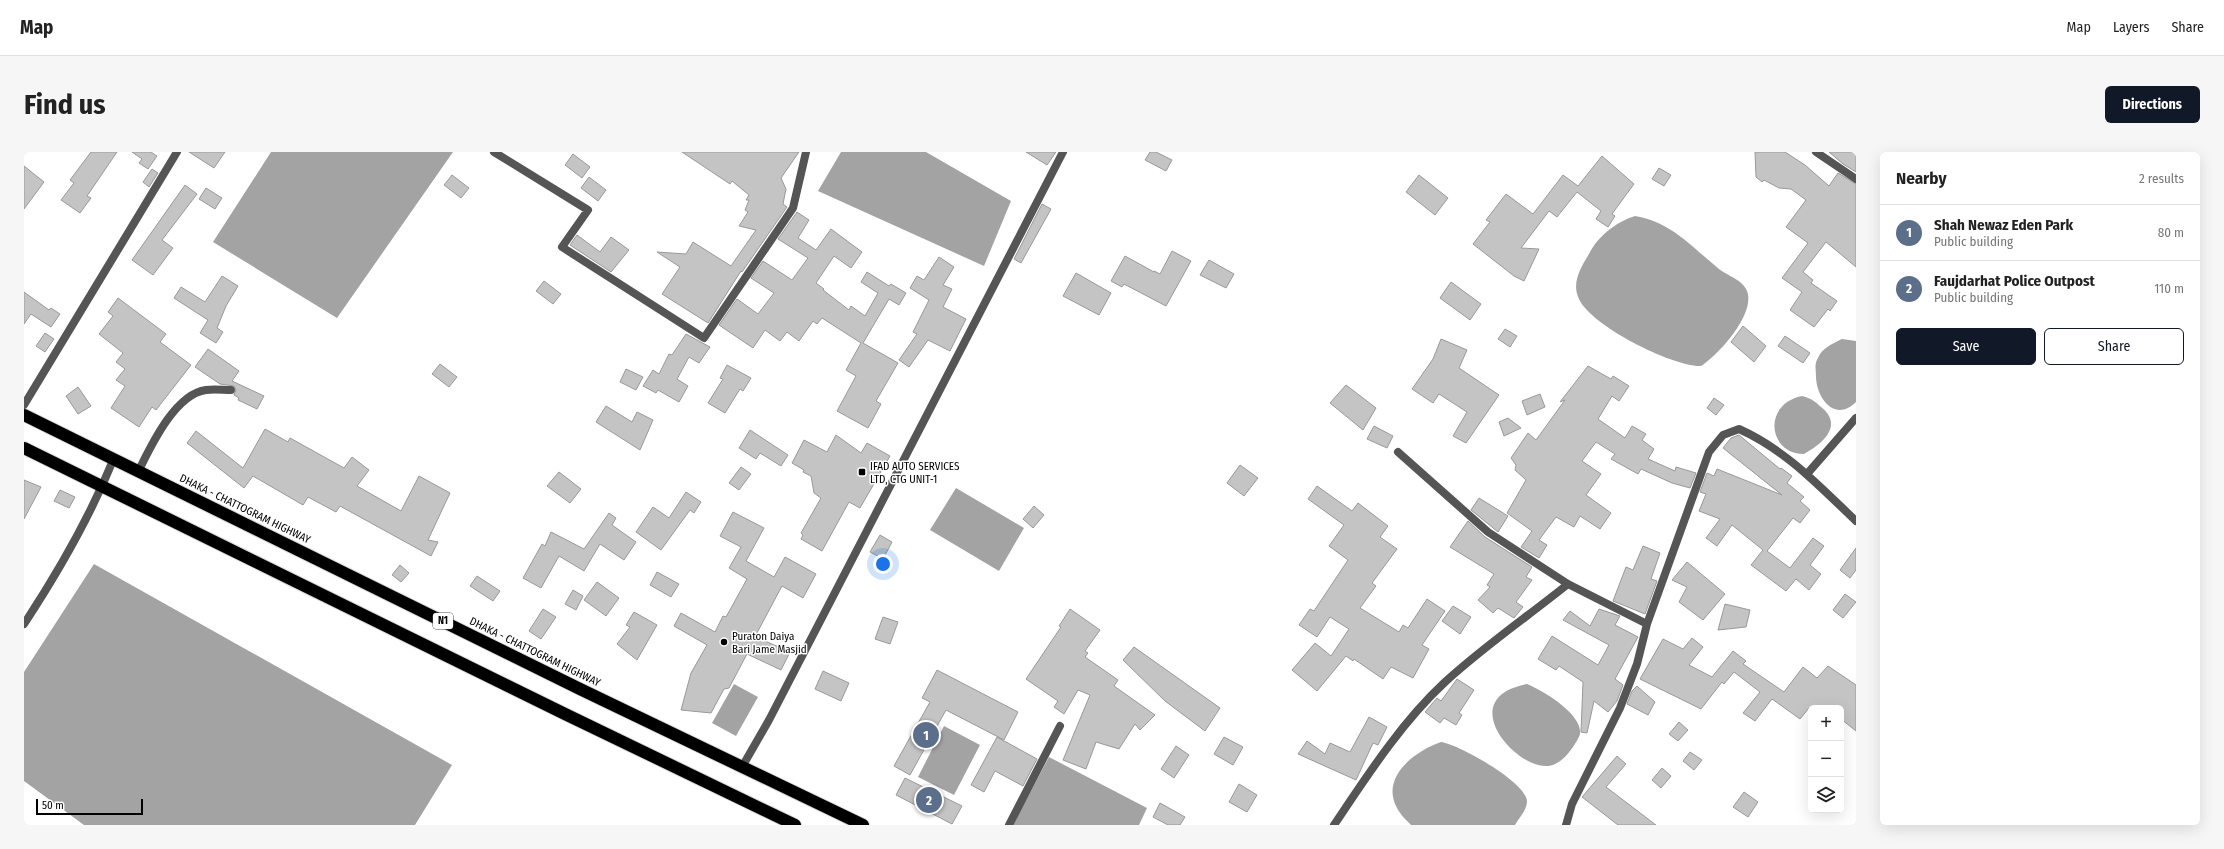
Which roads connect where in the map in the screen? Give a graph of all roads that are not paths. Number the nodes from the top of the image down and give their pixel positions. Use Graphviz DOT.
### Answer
graph roads {
  1 [pos="177,152"];
  2 [pos="494,152"];
  3 [pos="806,152"];
  4 [pos="1063,152"];
  5 [pos="1816,152"];
  6 [pos="1856,179"];
  7 [pos="231,390"];
  8 [pos="24,404"];
  9 [pos="24,415"];
  10 [pos="1856,418"];
  11 [pos="24,448"];
  12 [pos="1398,452"];
  13 [pos="114,458"];
  14 [pos="139,470"];
  15 [pos="1807,474"];
  16 [pos="103,485"];
  17 [pos="1856,521"];
  18 [pos="1568,584"];
  19 [pos="24,624"];
  20 [pos="1647,624"];
  21 [pos="1060,726"];
  22 [pos="742,767"];
  23 [pos="795,825"];
  24 [pos="864,825"];
  25 [pos="1009,825"];
  26 [pos="1334,825"];
  27 [pos="1566,825"];
  1 -- 8 [label="street"];
  2 -- 3 [label="street"];
  4 -- 22 [label="street"];
  5 -- 6 [label="street"];
  7 -- 14 [label="street"];
  9 -- 13 [label="highway, DHAKA - CHATTOGRAM HIGHWAY / N1"];
  10 -- 15 [label="street"];
  11 -- 16 [label="highway"];
  12 -- 18 [label="street"];
  13 -- 14 [label="highway, DHAKA - CHATTOGRAM HIGHWAY / N1"];
  13 -- 16 [label="street"];
  14 -- 22 [label="highway, DHAKA - CHATTOGRAM HIGHWAY / N1"];
  15 -- 17 [label="street"];
  15 -- 20 [label="street"];
  16 -- 19 [label="street"];
  16 -- 23 [label="highway"];
  18 -- 20 [label="street"];
  18 -- 26 [label="street"];
  20 -- 27 [label="street"];
  21 -- 25 [label="street"];
  22 -- 24 [label="highway, DHAKA - CHATTOGRAM HIGHWAY / N1"];
}
